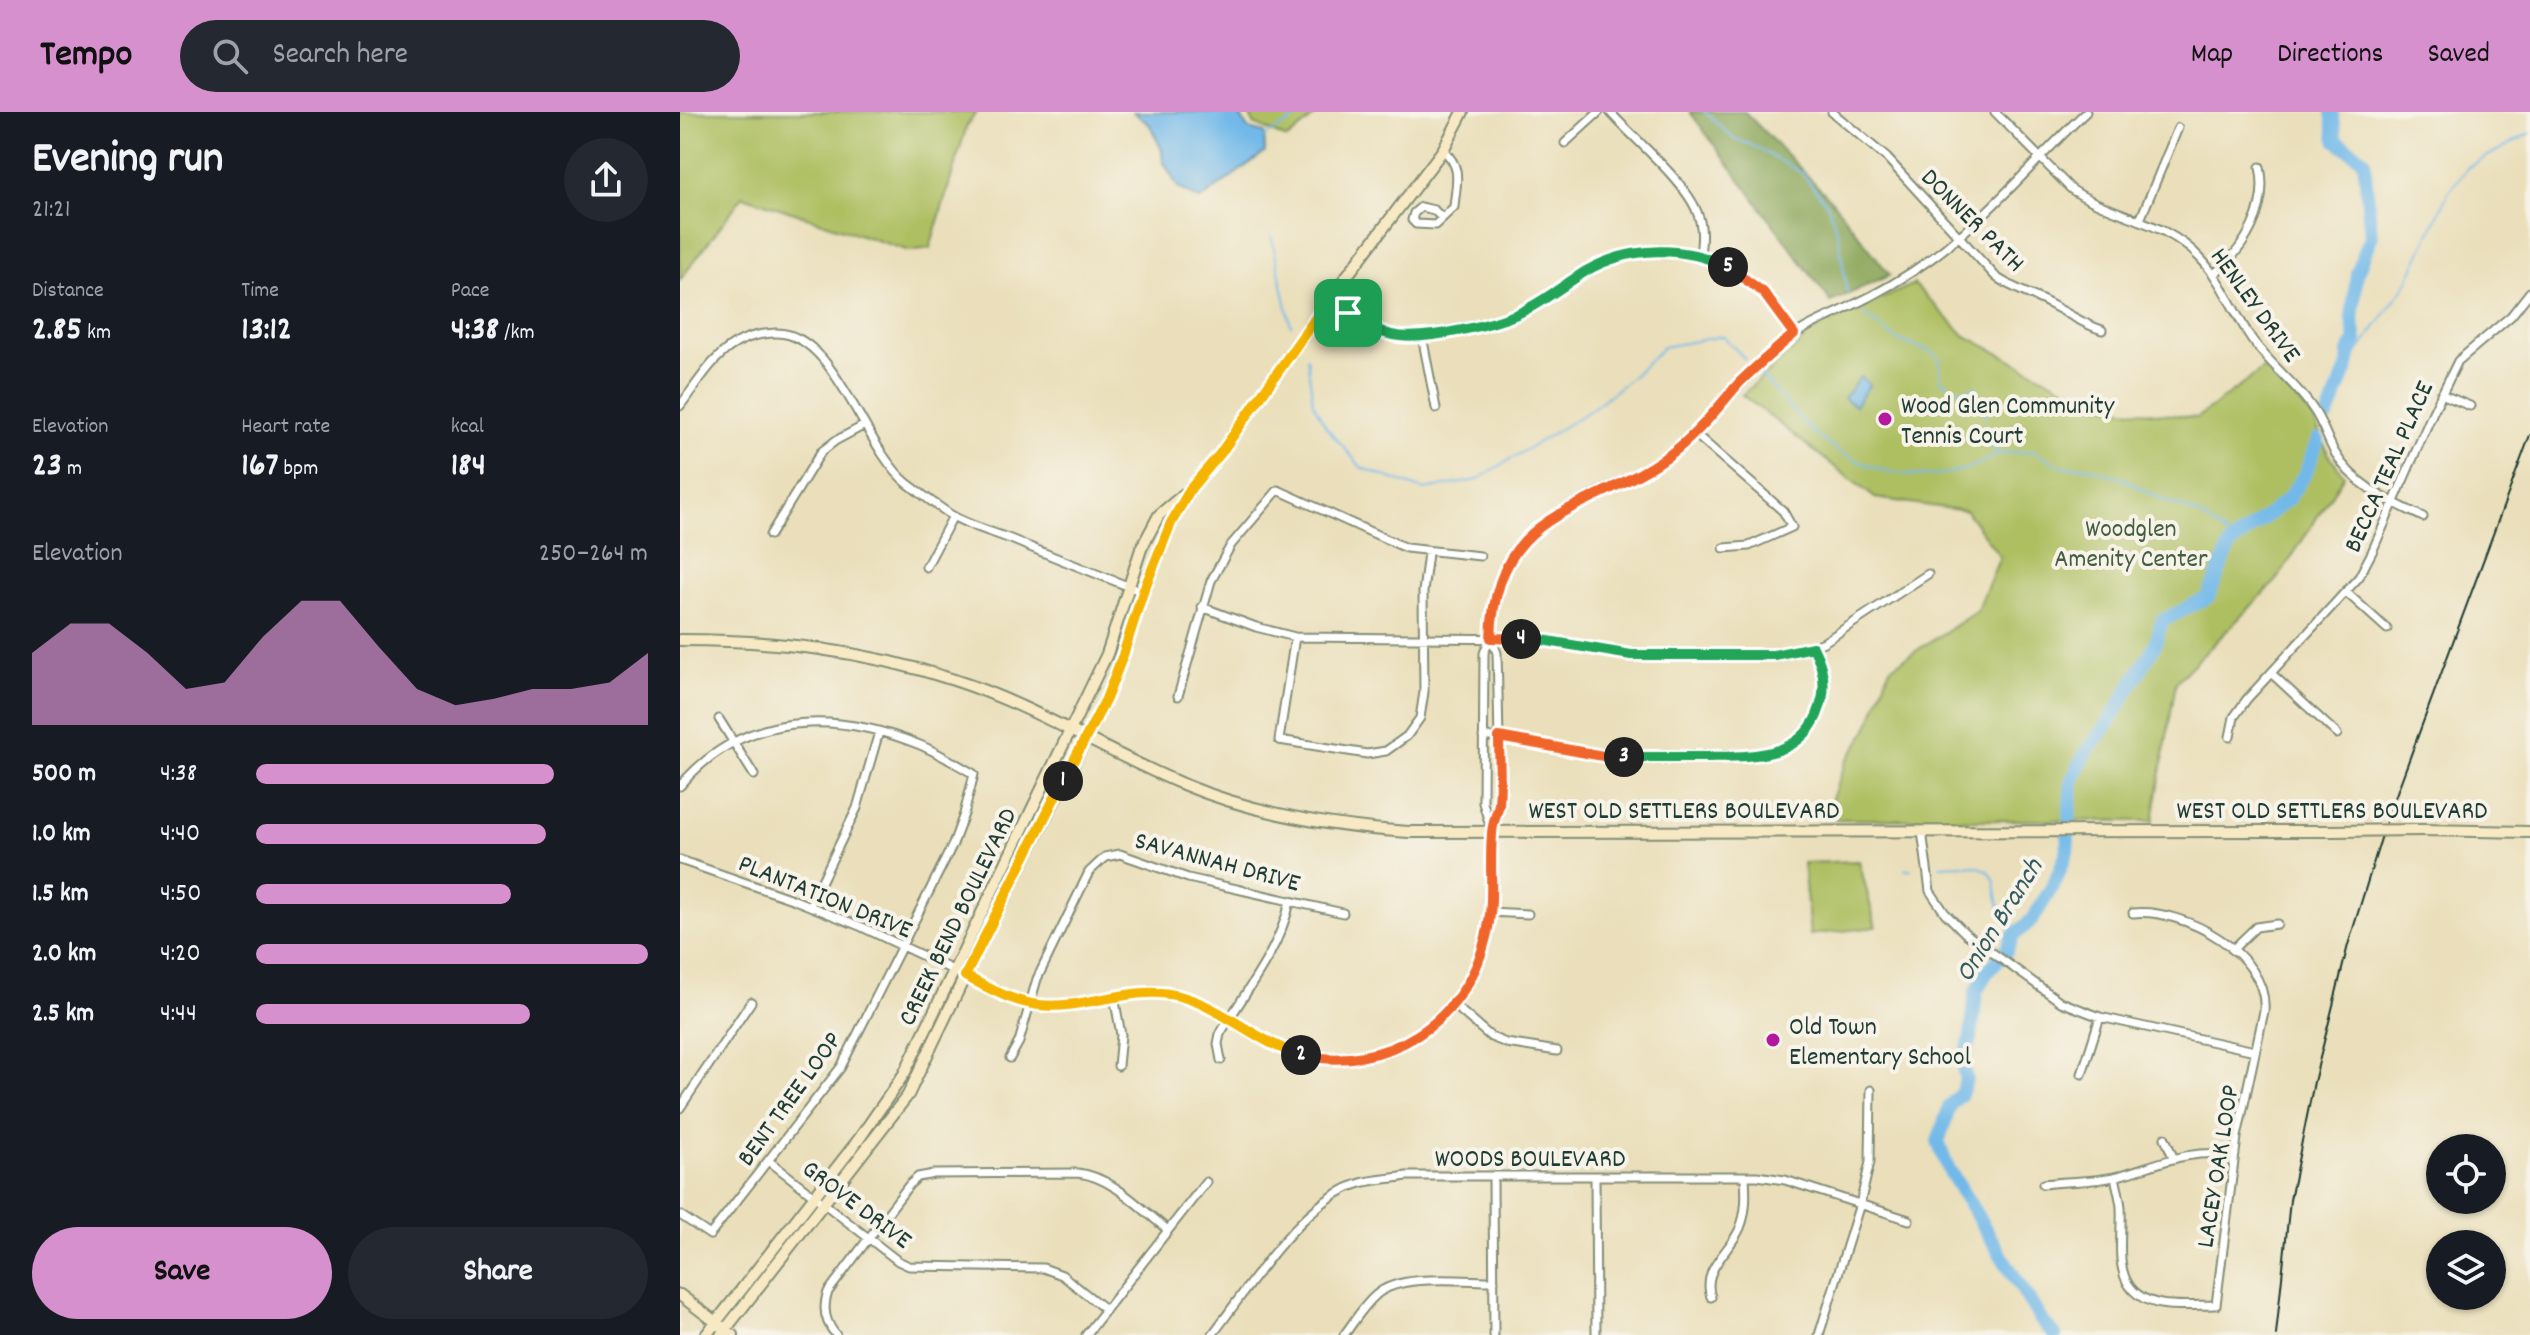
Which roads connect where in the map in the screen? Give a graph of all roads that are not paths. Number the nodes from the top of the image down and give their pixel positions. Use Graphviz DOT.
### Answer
graph roads {
  1 [pos="1463,112"];
  2 [pos="1599,112"];
  3 [pos="1610,112"];
  4 [pos="1832,112"];
  5 [pos="1995,112"];
  6 [pos="2086,112"];
  7 [pos="2178,128"];
  8 [pos="1565,143"];
  9 [pos="1443,150"];
  10 [pos="2039,158"];
  11 [pos="2260,167"];
  12 [pos="1442,218"];
  13 [pos="2140,220"];
  14 [pos="1958,237"];
  15 [pos="1700,255"];
  16 [pos="2214,274"];
  17 [pos="2530,292"];
  18 [pos="1327,302"];
  19 [pos="2102,330"];
  20 [pos="1794,334"];
  21 [pos="1422,336"];
  22 [pos="2441,394"];
  23 [pos="680,406"];
  24 [pos="2470,406"];
  25 [pos="1436,408"];
  26 [pos="863,426"];
  27 [pos="1694,433"];
  28 [pos="1191,488"];
  29 [pos="2394,503"];
  30 [pos="953,516"];
  31 [pos="2423,517"];
  32 [pos="770,535"];
  33 [pos="1724,548"];
  34 [pos="1428,553"];
  35 [pos="1480,556"];
  36 [pos="926,567"];
  37 [pos="1928,574"];
  38 [pos="1127,586"];
  39 [pos="1143,592"];
  40 [pos="2346,592"];
  41 [pos="1202,607"];
  42 [pos="2387,629"];
  43 [pos="1295,637"];
  44 [pos="1423,638"];
  45 [pos="1491,638"];
  46 [pos="680,640"];
  47 [pos="1813,647"];
  48 [pos="2271,673"];
  49 [pos="1178,696"];
  50 [pos="719,719"];
  51 [pos="1068,731"];
  52 [pos="879,732"];
  53 [pos="2337,734"];
  54 [pos="1483,737"];
  55 [pos="1499,737"];
  56 [pos="2230,737"];
  57 [pos="1085,740"];
  58 [pos="733,742"];
  59 [pos="754,775"];
  60 [pos="680,786"];
  61 [pos="1492,831"];
  62 [pos="1922,831"];
  63 [pos="2530,832"];
  64 [pos="680,860"];
  65 [pos="1290,902"];
  66 [pos="810,905"];
  67 [pos="1490,912"];
  68 [pos="1343,913"];
  69 [pos="2133,913"];
  70 [pos="1528,914"];
  71 [pos="2277,924"];
  72 [pos="903,945"];
  73 [pos="2232,950"];
  74 [pos="960,974"];
  75 [pos="1114,996"];
  76 [pos="751,1002"];
  77 [pos="1029,1003"];
  78 [pos="1454,1005"];
  79 [pos="2100,1017"];
  80 [pos="1228,1020"];
  81 [pos="1557,1051"];
  82 [pos="2255,1051"];
  83 [pos="1010,1058"];
  84 [pos="1221,1060"];
  85 [pos="1118,1066"];
  86 [pos="2082,1074"];
  87 [pos="1871,1090"];
  88 [pos="680,1108"];
  89 [pos="2165,1138"];
  90 [pos="2235,1155"];
  91 [pos="2173,1157"];
  92 [pos="769,1161"];
  93 [pos="1745,1176"];
  94 [pos="1595,1177"];
  95 [pos="2115,1177"];
  96 [pos="1493,1178"];
  97 [pos="1206,1182"];
  98 [pos="2043,1184"];
  99 [pos="819,1200"];
  100 [pos="1860,1204"];
  101 [pos="680,1215"];
  102 [pos="1909,1220"];
  103 [pos="1168,1230"];
  104 [pos="868,1238"];
  105 [pos="1494,1281"];
  106 [pos="680,1295"];
  107 [pos="1711,1297"];
  108 [pos="1106,1310"];
  109 [pos="724,1330"];
  110 [pos="706,1335"];
  111 [pos="836,1335"];
  112 [pos="1086,1335"];
  113 [pos="1212,1335"];
  114 [pos="1344,1335"];
  115 [pos="1494,1335"];
  116 [pos="1596,1335"];
  117 [pos="1819,1335"];
  1 -- 9 [label="street, CREEK BEND BOULEVARD"];
  2 -- 8 [label="street"];
  3 -- 15 [label="street"];
  4 -- 14 [label="street, DONNER PATH"];
  5 -- 10 [label="street, HENLEY DRIVE"];
  6 -- 10 [label="street, PLANTATION DRIVE"];
  7 -- 13 [label="street"];
  9 -- 12 [label="street"];
  9 -- 18 [label="street, CREEK BEND BOULEVARD"];
  10 -- 13 [label="street, HENLEY DRIVE"];
  10 -- 14 [label="street, PLANTATION DRIVE"];
  11 -- 16 [label="street"];
  13 -- 16 [label="street, HENLEY DRIVE"];
  14 -- 19 [label="street, DONNER PATH"];
  14 -- 20 [label="street, PLANTATION DRIVE"];
  15 -- 20 [label="street"];
  15 -- 21 [label="street"];
  16 -- 29 [label="street, HENLEY DRIVE"];
  17 -- 22 [label="street, BECCA TEAL PLACE"];
  18 -- 21 [label="street"];
  18 -- 28 [label="street, CREEK BEND BOULEVARD"];
  20 -- 27 [label="street, PLANTATION DRIVE"];
  21 -- 25 [label="street"];
  22 -- 24 [label="street"];
  22 -- 29 [label="street, BECCA TEAL PLACE"];
  23 -- 26 [label="street"];
  26 -- 30 [label="street"];
  26 -- 32 [label="street"];
  27 -- 33 [label="street"];
  27 -- 45 [label="street, PLANTATION DRIVE"];
  28 -- 38 [label="street, CREEK BEND BOULEVARD"];
  28 -- 39 [label="street, CREEK BEND BOULEVARD"];
  29 -- 31 [label="street, HENLEY DRIVE"];
  29 -- 40 [label="street, BECCA TEAL PLACE"];
  30 -- 36 [label="street"];
  30 -- 38 [label="street"];
  34 -- 35 [label="street"];
  34 -- 41 [label="street"];
  34 -- 44 [label="street"];
  37 -- 47 [label="street"];
  38 -- 39 [label="street"];
  38 -- 51 [label="street, CREEK BEND BOULEVARD"];
  39 -- 57 [label="street, CREEK BEND BOULEVARD"];
  40 -- 42 [label="street"];
  40 -- 48 [label="street, BECCA TEAL PLACE"];
  41 -- 43 [label="street"];
  41 -- 49 [label="street"];
  43 -- 44 [label="street"];
  43 -- 44 [label="street"];
  44 -- 45 [label="street"];
  45 -- 47 [label="street"];
  45 -- 54 [label="street, PLANTATION DRIVE"];
  45 -- 55 [label="street, PLANTATION DRIVE"];
  46 -- 51 [label="street, WEST OLD SETTLERS BOULEVARD"];
  47 -- 55 [label="street"];
  48 -- 53 [label="street"];
  48 -- 56 [label="street, BECCA TEAL PLACE"];
  50 -- 58 [label="street"];
  51 -- 57 [label="street, WEST OLD SETTLERS BOULEVARD"];
  51 -- 74 [label="street, CREEK BEND BOULEVARD"];
  52 -- 58 [label="street"];
  52 -- 66 [label="street"];
  52 -- 72 [label="street, BENT TREE LOOP"];
  54 -- 55 [label="street"];
  54 -- 61 [label="street, PLANTATION DRIVE"];
  55 -- 61 [label="street, PLANTATION DRIVE"];
  57 -- 61 [label="street, WEST OLD SETTLERS BOULEVARD"];
  57 -- 74 [label="street, CREEK BEND BOULEVARD"];
  58 -- 59 [label="street"];
  58 -- 60 [label="street"];
  61 -- 62 [label="street, WEST OLD SETTLERS BOULEVARD"];
  61 -- 67 [label="street, PLANTATION DRIVE"];
  62 -- 63 [label="street, WEST OLD SETTLERS BOULEVARD, bridge"];
  62 -- 79 [label="street"];
  64 -- 66 [label="street, PLANTATION DRIVE"];
  65 -- 68 [label="street, SAVANNAH DRIVE"];
  65 -- 77 [label="street, SAVANNAH DRIVE"];
  65 -- 80 [label="street"];
  66 -- 72 [label="street, PLANTATION DRIVE"];
  67 -- 70 [label="street"];
  67 -- 78 [label="street, PLANTATION DRIVE"];
  69 -- 73 [label="street, LACEY OAK LOOP"];
  71 -- 73 [label="street"];
  72 -- 74 [label="street, PLANTATION DRIVE"];
  72 -- 92 [label="street, BENT TREE LOOP"];
  73 -- 82 [label="street, LACEY OAK LOOP"];
  74 -- 77 [label="street, PLANTATION DRIVE"];
  74 -- 99 [label="street, CREEK BEND BOULEVARD"];
  75 -- 77 [label="street, PLANTATION DRIVE"];
  75 -- 80 [label="street, PLANTATION DRIVE"];
  75 -- 85 [label="street"];
  76 -- 88 [label="street"];
  77 -- 83 [label="street, SAVANNAH DRIVE"];
  78 -- 80 [label="street, PLANTATION DRIVE"];
  78 -- 81 [label="street"];
  79 -- 82 [label="street"];
  79 -- 86 [label="street"];
  80 -- 84 [label="street"];
  82 -- 90 [label="street, LACEY OAK LOOP"];
  87 -- 100 [label="street"];
  89 -- 91 [label="street"];
  90 -- 91 [label="street"];
  90 -- 95 [label="street, LACEY OAK LOOP"];
  91 -- 95 [label="street"];
  92 -- 99 [label="street, GROVE DRIVE"];
  92 -- 101 [label="street, BENT TREE LOOP"];
  93 -- 94 [label="street, WOODS BOULEVARD"];
  93 -- 100 [label="street, WOODS BOULEVARD"];
  93 -- 107 [label="street"];
  94 -- 96 [label="street, WOODS BOULEVARD"];
  94 -- 116 [label="street"];
  95 -- 98 [label="street"];
  96 -- 105 [label="street"];
  96 -- 113 [label="street, WOODS BOULEVARD"];
  97 -- 103 [label="street"];
  99 -- 104 [label="street, GROVE DRIVE"];
  99 -- 109 [label="street, CREEK BEND BOULEVARD"];
  100 -- 102 [label="street, WOODS BOULEVARD"];
  100 -- 117 [label="street"];
  103 -- 104 [label="street"];
  103 -- 108 [label="street"];
  104 -- 108 [label="street, GROVE DRIVE"];
  104 -- 111 [label="street"];
  105 -- 114 [label="street"];
  105 -- 115 [label="street"];
  106 -- 109 [label="street"];
  108 -- 112 [label="street"];
  109 -- 110 [label="street, CREEK BEND BOULEVARD"];
}
